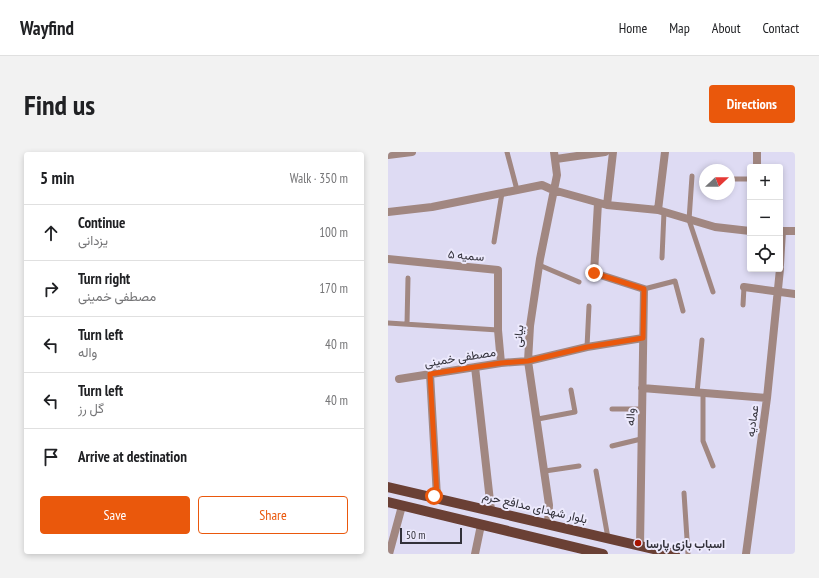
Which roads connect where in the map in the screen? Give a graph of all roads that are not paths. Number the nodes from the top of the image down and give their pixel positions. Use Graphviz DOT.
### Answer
graph roads {
  1 [pos="412,152"];
  2 [pos="507,152"];
  3 [pos="605,152"];
  4 [pos="613,152"];
  5 [pos="665,152"];
  6 [pos="757,152"];
  7 [pos="388,156"];
  8 [pos="555,156"];
  9 [pos="757,164"];
  10 [pos="692,176"];
  11 [pos="735,179"];
  12 [pos="747,179"];
  13 [pos="517,190"];
  14 [pos="554,190"];
  15 [pos="502,193"];
  16 [pos="598,203"];
  17 [pos="607,205"];
  18 [pos="661,211"];
  19 [pos="388,212"];
  20 [pos="689,220"];
  21 [pos="795,230"];
  22 [pos="747,231"];
  23 [pos="783,231"];
  24 [pos="494,242"];
  25 [pos="662,258"];
  26 [pos="388,259"];
  27 [pos="539,265"];
  28 [pos="780,272"];
  29 [pos="408,278"];
  30 [pos="579,282"];
  31 [pos="744,287"];
  32 [pos="644,289"];
  33 [pos="713,292"];
  34 [pos="778,292"];
  35 [pos="795,294"];
  36 [pos="743,305"];
  37 [pos="589,306"];
  38 [pos="682,311"];
  39 [pos="388,323"];
  40 [pos="407,324"];
  41 [pos="498,330"];
  42 [pos="643,338"];
  43 [pos="702,340"];
  44 [pos="587,347"];
  45 [pos="528,361"];
  46 [pos="501,363"];
  47 [pos="475,367"];
  48 [pos="430,374"];
  49 [pos="399,378"];
  50 [pos="642,388"];
  51 [pos="571,390"];
  52 [pos="700,393"];
  53 [pos="767,398"];
  54 [pos="642,408"];
  55 [pos="612,409"];
  56 [pos="538,419"];
  57 [pos="642,439"];
  58 [pos="612,446"];
  59 [pos="579,466"];
  60 [pos="713,466"];
  61 [pos="545,471"];
  62 [pos="596,471"];
  63 [pos="388,486"];
  64 [pos="684,493"];
  65 [pos="437,497"];
  66 [pos="388,502"];
  67 [pos="402,506"];
  68 [pos="491,510"];
  69 [pos="548,524"];
  70 [pos="482,525"];
  71 [pos="608,538"];
  72 [pos="640,546"];
  73 [pos="570,550"];
  74 [pos="389,554"];
  75 [pos="475,554"];
  76 [pos="603,554"];
  77 [pos="675,554"];
  78 [pos="688,554"];
  79 [pos="746,554"];
  1 -- 7 [label="street"];
  2 -- 13 [label="lane"];
  3 -- 8 [label="street"];
  4 -- 17 [label="street"];
  5 -- 18 [label="street"];
  6 -- 9 [label="street"];
  8 -- 14 [label="street, بیانی"];
  10 -- 20 [label="lane"];
  11 -- 12 [label="lane"];
  13 -- 14 [label="street"];
  13 -- 15 [label="street"];
  14 -- 16 [label="street"];
  14 -- 27 [label="street, بیانی"];
  15 -- 19 [label="street"];
  15 -- 24 [label="lane"];
  16 -- 17 [label="street"];
  16 -- 32 [label="street"];
  17 -- 18 [label="street"];
  18 -- 20 [label="street"];
  18 -- 25 [label="lane"];
  20 -- 22 [label="street"];
  20 -- 33 [label="lane"];
  21 -- 23 [label="street"];
  26 -- 41 [label="street, سمیه ۵"];
  27 -- 30 [label="lane"];
  27 -- 45 [label="street, بیانی"];
  28 -- 34 [label="street, عمادیه"];
  29 -- 40 [label="lane"];
  31 -- 34 [label="street"];
  31 -- 36 [label="lane"];
  32 -- 38 [label="lane"];
  32 -- 42 [label="street, واله"];
  34 -- 35 [label="street"];
  34 -- 53 [label="street, عمادیه"];
  37 -- 44 [label="lane"];
  39 -- 40 [label="lane"];
  40 -- 41 [label="lane"];
  41 -- 46 [label="street, سمیه ۵"];
  42 -- 44 [label="street, مصطفی خمینی"];
  42 -- 50 [label="street, واله"];
  43 -- 52 [label="lane"];
  44 -- 45 [label="street, مصطفی خمینی"];
  45 -- 46 [label="street, مصطفی خمینی"];
  45 -- 56 [label="street, بیانی"];
  46 -- 47 [label="street, مصطفی خمینی"];
  47 -- 48 [label="street, مصطفی خمینی"];
  47 -- 68 [label="street"];
  48 -- 49 [label="street, مصطفی خمینی"];
  48 -- 65 [label="street"];
  50 -- 52 [label="street"];
  50 -- 54 [label="street, واله"];
  51 -- 56 [label="lane"];
  52 -- 53 [label="street"];
  52 -- 60 [label="lane"];
  53 -- 79 [label="street, عمادیه"];
  54 -- 55 [label="lane"];
  54 -- 57 [label="street, واله"];
  56 -- 61 [label="street, بیانی"];
  57 -- 58 [label="lane"];
  57 -- 72 [label="street, واله"];
  59 -- 61 [label="lane"];
  61 -- 69 [label="street, بیانی"];
  62 -- 71 [label="lane"];
  63 -- 65 [label="main road, بلوار شهدای مدافع حرم"];
  64 -- 78 [label="lane"];
  65 -- 68 [label="main road, بلوار شهدای مدافع حرم"];
  66 -- 67 [label="main road"];
  67 -- 70 [label="main road"];
  67 -- 74 [label="street"];
  68 -- 69 [label="main road, بلوار شهدای مدافع حرم"];
  69 -- 71 [label="main road, بلوار شهدای مدافع حرم"];
  70 -- 73 [label="main road"];
  70 -- 75 [label="street"];
  71 -- 72 [label="main road, بلوار شهدای مدافع حرم"];
  72 -- 77 [label="main road, بلوار شهدای مدافع حرم"];
  73 -- 76 [label="main road"];
}
